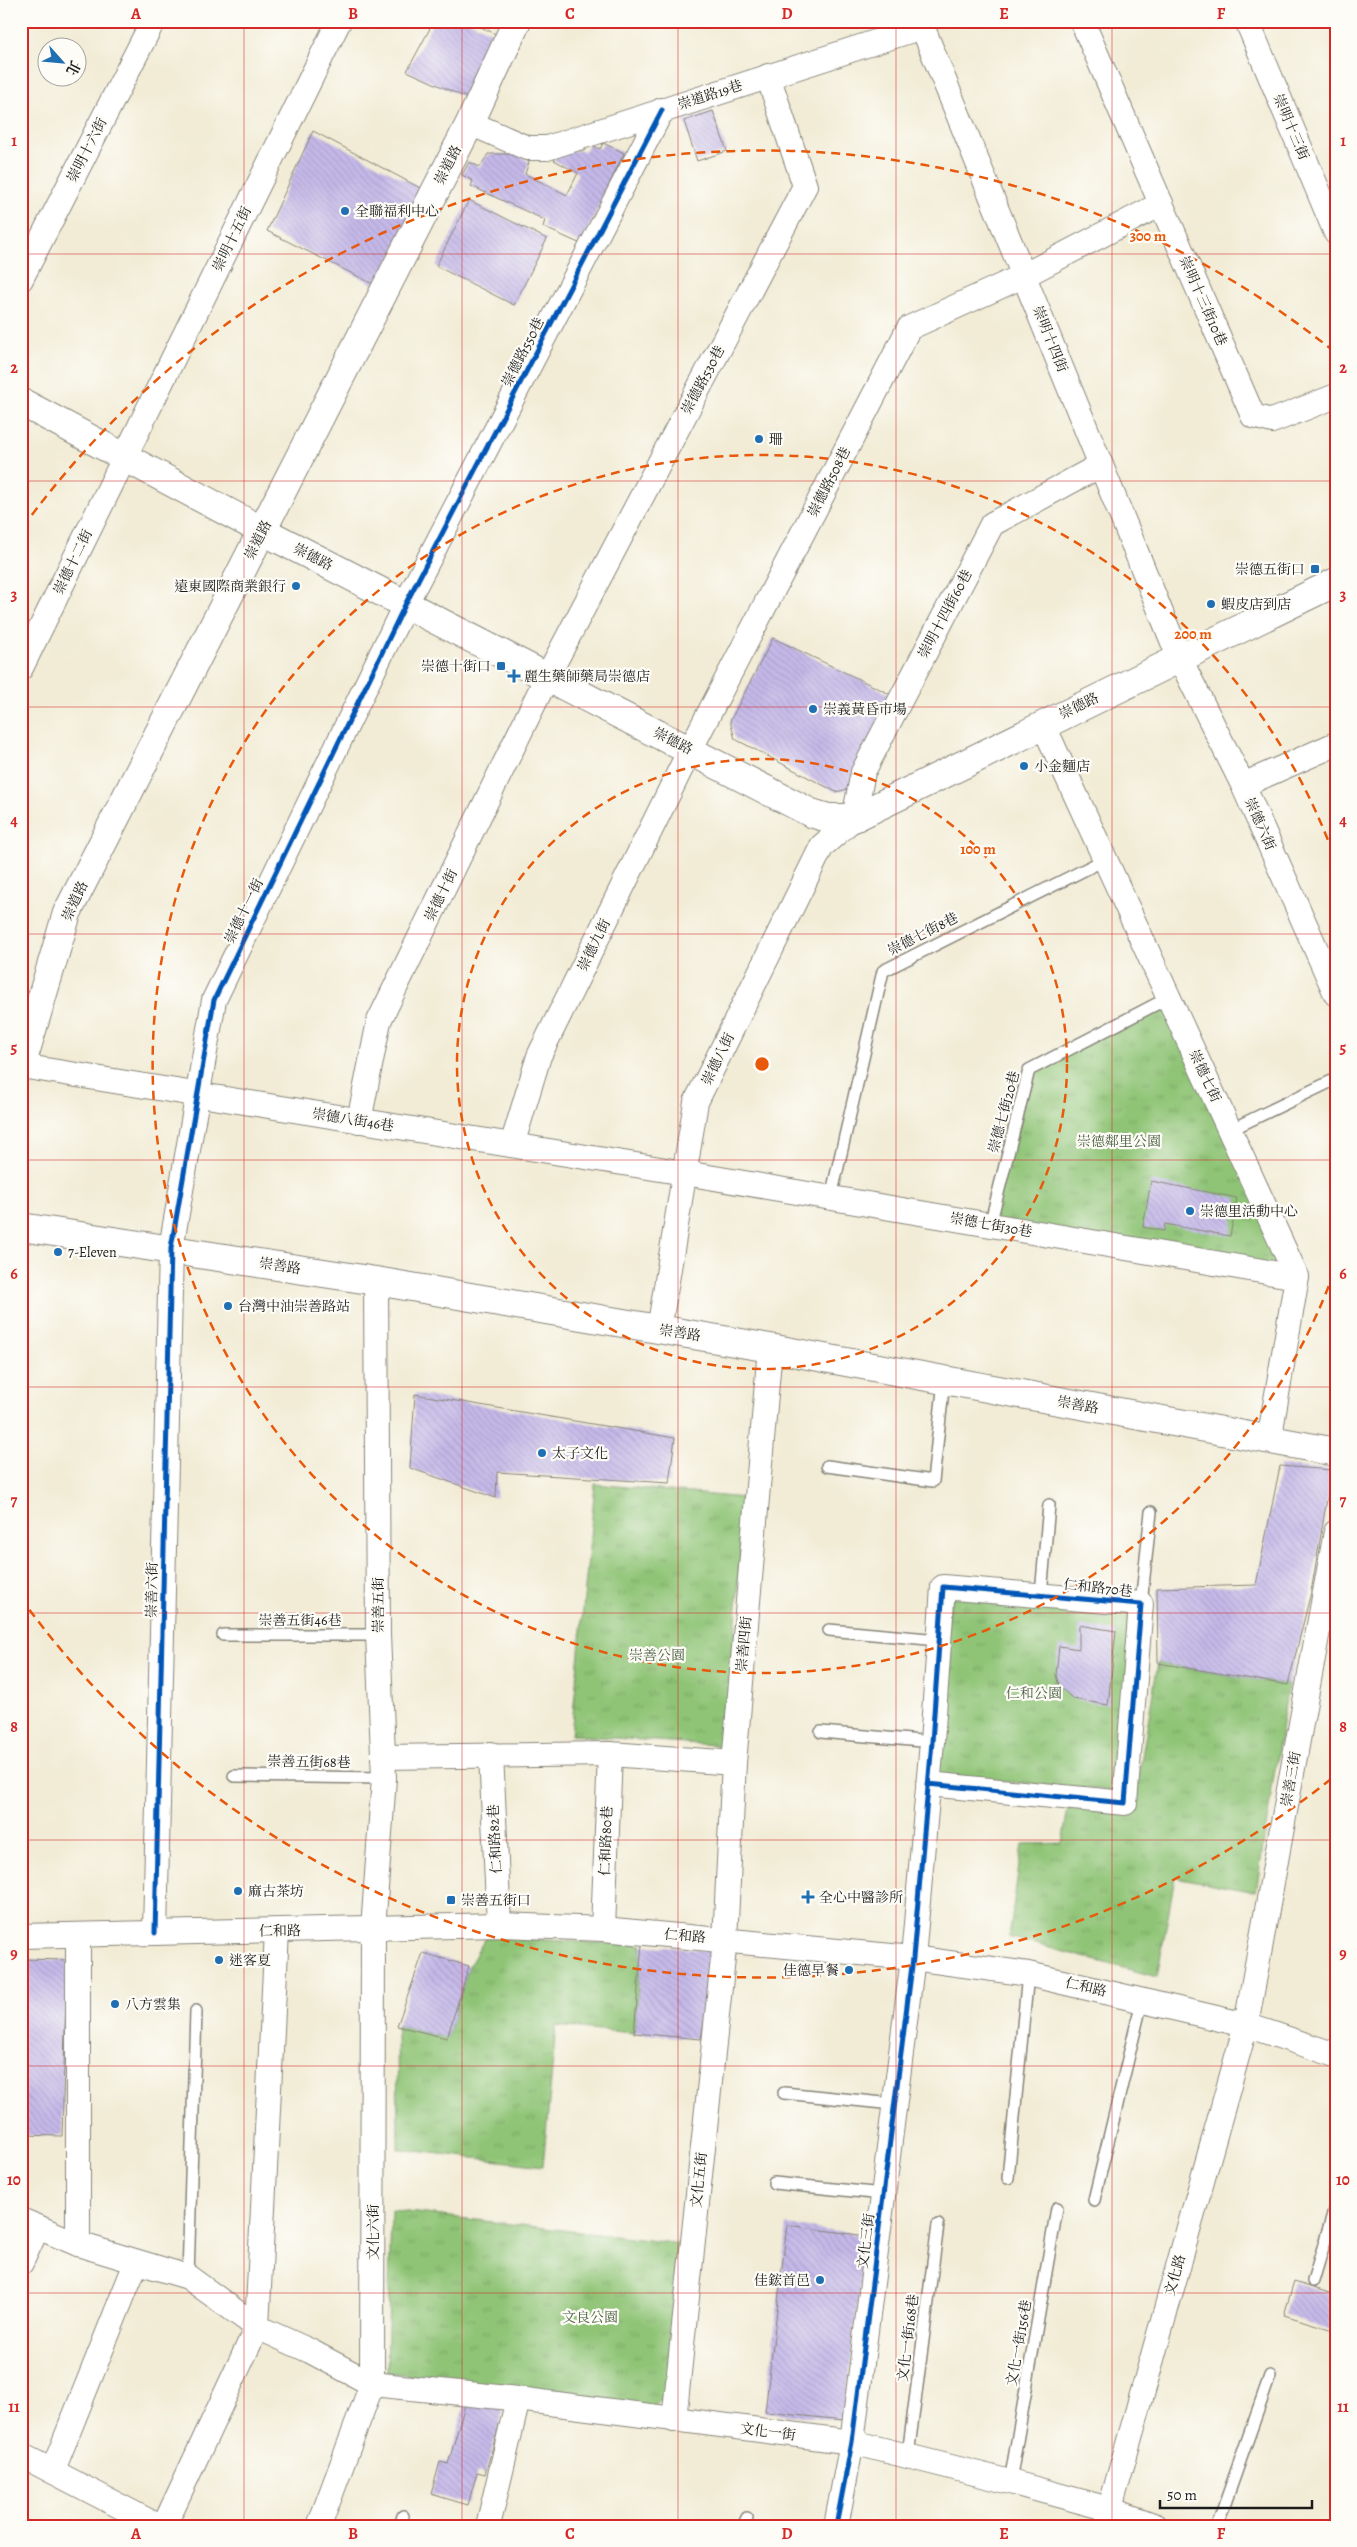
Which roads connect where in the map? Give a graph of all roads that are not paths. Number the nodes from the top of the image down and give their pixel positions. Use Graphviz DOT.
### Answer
graph roads {
  1 [pos="153,21"];
  2 [pos="340,21"];
  3 [pos="518,21"];
  4 [pos="1082,21"];
  5 [pos="1247,21"];
  6 [pos="921,24"];
  7 [pos="768,76"];
  8 [pos="662,110"];
  9 [pos="470,123"];
  10 [pos="1161,204"];
  11 [pos="1336,233"];
  12 [pos="1025,275"];
  13 [pos="21,279"];
  14 [pos="1336,396"];
  15 [pos="21,402"];
  16 [pos="124,456"];
  17 [pos="1101,465"];
  18 [pos="263,531"];
  19 [pos="1336,582"];
  20 [pos="405,604"];
  21 [pos="1179,657"];
  22 [pos="21,668"];
  23 [pos="547,677"];
  24 [pos="1043,724"];
  25 [pos="1336,744"];
  26 [pos="690,750"];
  27 [pos="1243,785"];
  28 [pos="854,818"];
  29 [pos="1104,860"];
  30 [pos="1336,994"];
  31 [pos="1168,998"];
  32 [pos="21,1067"];
  33 [pos="1336,1079"];
  34 [pos="197,1095"];
  35 [pos="359,1121"];
  36 [pos="1230,1130"];
  37 [pos="512,1145"];
  38 [pos="685,1172"];
  39 [pos="831,1198"];
  40 [pos="990,1225"];
  41 [pos="21,1227"];
  42 [pos="172,1248"];
  43 [pos="1297,1277"];
  44 [pos="376,1281"];
  45 [pos="659,1330"];
  46 [pos="770,1348"];
  47 [pos="944,1381"];
  48 [pos="1270,1441"];
  49 [pos="1336,1452"];
  50 [pos="827,1466"];
  51 [pos="1049,1505"];
  52 [pos="1151,1512"];
  53 [pos="1336,1532"];
  54 [pos="1041,1594"];
  55 [pos="1141,1604"];
  56 [pos="829,1630"];
  57 [pos="223,1635"];
  58 [pos="378,1635"];
  59 [pos="939,1640"];
  60 [pos="821,1732"];
  61 [pos="932,1742"];
  62 [pos="491,1754"];
  63 [pos="610,1754"];
  64 [pos="734,1763"];
  65 [pos="384,1768"];
  66 [pos="234,1776"];
  67 [pos="928,1784"];
  68 [pos="499,1925"];
  69 [pos="373,1929"];
  70 [pos="603,1929"];
  71 [pos="277,1931"];
  72 [pos="155,1933"];
  73 [pos="78,1935"];
  74 [pos="21,1936"];
  75 [pos="725,1940"];
  76 [pos="913,1958"];
  77 [pos="1028,1974"];
  78 [pos="1142,2001"];
  79 [pos="196,2011"];
  80 [pos="1246,2025"];
  81 [pos="1336,2055"];
  82 [pos="784,2093"];
  83 [pos="894,2104"];
  84 [pos="1008,2178"];
  85 [pos="774,2183"];
  86 [pos="883,2194"];
  87 [pos="1094,2200"];
  88 [pos="1336,2204"];
  89 [pos="1057,2208"];
  90 [pos="29,2224"];
  91 [pos="938,2225"];
  92 [pos="78,2244"];
  93 [pos="136,2263"];
  94 [pos="21,2264"];
  95 [pos="188,2277"];
  96 [pos="1313,2281"];
  97 [pos="257,2327"];
  98 [pos="1270,2376"];
  99 [pos="372,2384"];
  100 [pos="518,2399"];
  101 [pos="674,2420"];
  102 [pos="852,2442"];
  103 [pos="21,2455"];
  104 [pos="908,2455"];
  105 [pos="53,2470"];
  106 [pos="1010,2482"];
  107 [pos="1107,2517"];
  108 [pos="158,2526"];
  109 [pos="164,2526"];
  110 [pos="318,2526"];
  111 [pos="488,2526"];
  112 [pos="836,2526"];
  113 [pos="1156,2526"];
  114 [pos="1217,2526"];
  1 -- 13 [label="street, 崇明十六街"];
  2 -- 16 [label="street, 崇明十五街"];
  3 -- 9 [label="street, 崇道路"];
  4 -- 10 [label="street, 崇明十三街10巷"];
  5 -- 11 [label="street, 崇明十三街"];
  6 -- 7 [label="street, 崇道路19巷"];
  6 -- 12 [label="street, 崇明十四街"];
  7 -- 8 [label="street, 崇道路19巷"];
  7 -- 23 [label="street, 崇德路530巷"];
  8 -- 9 [label="street, 崇道路19巷"];
  8 -- 20 [label="street, 崇德路550巷"];
  9 -- 18 [label="street, 崇道路"];
  10 -- 12 [label="street, 崇德路508巷"];
  10 -- 14 [label="street, 崇明十三街10巷"];
  12 -- 17 [label="street, 崇明十四街"];
  12 -- 26 [label="street, 崇德路508巷"];
  15 -- 16 [label="street, 崇德路"];
  16 -- 18 [label="street, 崇德路"];
  16 -- 22 [label="street, 崇德十二街"];
  17 -- 21 [label="street, 崇明十四街"];
  17 -- 28 [label="street, 崇明十四街60巷"];
  18 -- 20 [label="street, 崇德路"];
  18 -- 32 [label="street, 崇道路"];
  19 -- 21 [label="street, 崇德路"];
  20 -- 23 [label="street, 崇德路"];
  20 -- 34 [label="street, 崇德十一街"];
  21 -- 24 [label="street, 崇德路"];
  21 -- 27 [label="street, 崇德六街"];
  23 -- 26 [label="street, 崇德路"];
  23 -- 35 [label="street, 崇德十街"];
  24 -- 28 [label="street, 崇德路"];
  24 -- 29 [label="street, 崇德七街"];
  25 -- 27 [label="street"];
  26 -- 28 [label="street, 崇德路"];
  26 -- 37 [label="street, 崇德九街"];
  27 -- 30 [label="street, 崇德六街"];
  28 -- 38 [label="street, 崇德八街"];
  29 -- 31 [label="street, 崇德七街"];
  29 -- 39 [label="lane, 崇德七街8巷"];
  31 -- 36 [label="street, 崇德七街"];
  31 -- 40 [label="lane, 崇德七街20巷"];
  32 -- 34 [label="street, 崇德八街46巷"];
  33 -- 36 [label="lane"];
  34 -- 35 [label="street, 崇德八街46巷"];
  34 -- 42 [label="street, 崇德十一街"];
  35 -- 37 [label="street, 崇德八街46巷"];
  36 -- 43 [label="street, 崇德七街"];
  37 -- 38 [label="street, 崇德八街46巷"];
  38 -- 39 [label="street, 崇德七街30巷"];
  38 -- 45 [label="street, 崇德八街"];
  39 -- 40 [label="street, 崇德七街30巷"];
  40 -- 43 [label="street, 崇德七街30巷"];
  41 -- 42 [label="street, 崇善路"];
  42 -- 44 [label="street, 崇善路"];
  42 -- 72 [label="street, 崇善六街"];
  43 -- 48 [label="street"];
  44 -- 45 [label="street, 崇善路"];
  44 -- 58 [label="street, 崇善五街"];
  45 -- 46 [label="street, 崇善路"];
  46 -- 47 [label="street, 崇善路"];
  46 -- 64 [label="street, 崇善四街"];
  47 -- 48 [label="street, 崇善路"];
  47 -- 50 [label="lane"];
  48 -- 49 [label="street, 崇善路"];
  51 -- 54 [label="lane"];
  52 -- 55 [label="lane, 仁和路70巷"];
  53 -- 80 [label="street, 崇善三街"];
  54 -- 55 [label="street, 仁和路70巷"];
  54 -- 59 [label="street, 仁和路70巷"];
  55 -- 67 [label="street, 仁和路70巷"];
  56 -- 59 [label="lane"];
  57 -- 58 [label="lane, 崇善五街46巷"];
  58 -- 65 [label="street, 崇善五街"];
  59 -- 61 [label="street, 仁和路70巷"];
  60 -- 61 [label="lane"];
  61 -- 67 [label="street, 仁和路70巷"];
  62 -- 63 [label="street"];
  62 -- 65 [label="street"];
  62 -- 68 [label="street, 仁和路82巷"];
  63 -- 64 [label="street"];
  63 -- 70 [label="street, 仁和路80巷"];
  64 -- 75 [label="street, 崇善四街"];
  65 -- 66 [label="lane, 崇善五街68巷"];
  65 -- 69 [label="street, 崇善五街"];
  67 -- 76 [label="street, 仁和路70巷"];
  68 -- 69 [label="street, 仁和路"];
  68 -- 70 [label="street, 仁和路"];
  69 -- 71 [label="street, 仁和路"];
  69 -- 99 [label="street, 文化六街"];
  70 -- 75 [label="street, 仁和路"];
  71 -- 72 [label="street, 仁和路"];
  71 -- 97 [label="street"];
  72 -- 73 [label="street, 仁和路"];
  73 -- 74 [label="street, 仁和路"];
  73 -- 92 [label="street"];
  75 -- 76 [label="street, 仁和路"];
  75 -- 101 [label="street, 文化五街"];
  76 -- 77 [label="street, 仁和路"];
  76 -- 83 [label="street, 文化三街"];
  77 -- 78 [label="street, 仁和路"];
  77 -- 84 [label="lane"];
  78 -- 80 [label="street, 仁和路"];
  78 -- 87 [label="lane"];
  79 -- 95 [label="lane"];
  80 -- 81 [label="street, 仁和路"];
  80 -- 107 [label="street, 文化路"];
  82 -- 83 [label="lane"];
  83 -- 86 [label="street, 文化三街"];
  85 -- 86 [label="lane"];
  86 -- 102 [label="street, 文化三街"];
  88 -- 96 [label="lane"];
  89 -- 106 [label="lane, 文化一街156巷"];
  90 -- 92 [label="street"];
  90 -- 94 [label="street"];
  91 -- 104 [label="lane, 文化一街168巷"];
  92 -- 93 [label="street"];
  93 -- 95 [label="street"];
  93 -- 105 [label="street"];
  95 -- 97 [label="street"];
  97 -- 99 [label="street"];
  97 -- 109 [label="street"];
  98 -- 114 [label="lane"];
  99 -- 100 [label="street, 文化一街"];
  99 -- 110 [label="street, 文化六街"];
  100 -- 101 [label="street, 文化一街"];
  100 -- 111 [label="street"];
  101 -- 102 [label="street, 文化一街"];
  102 -- 104 [label="street, 文化一街"];
  102 -- 112 [label="street, 文化三街"];
  103 -- 105 [label="street"];
  104 -- 106 [label="street, 文化一街"];
  105 -- 108 [label="street"];
  106 -- 107 [label="street, 文化一街"];
  107 -- 113 [label="street, 文化一街"];
}
